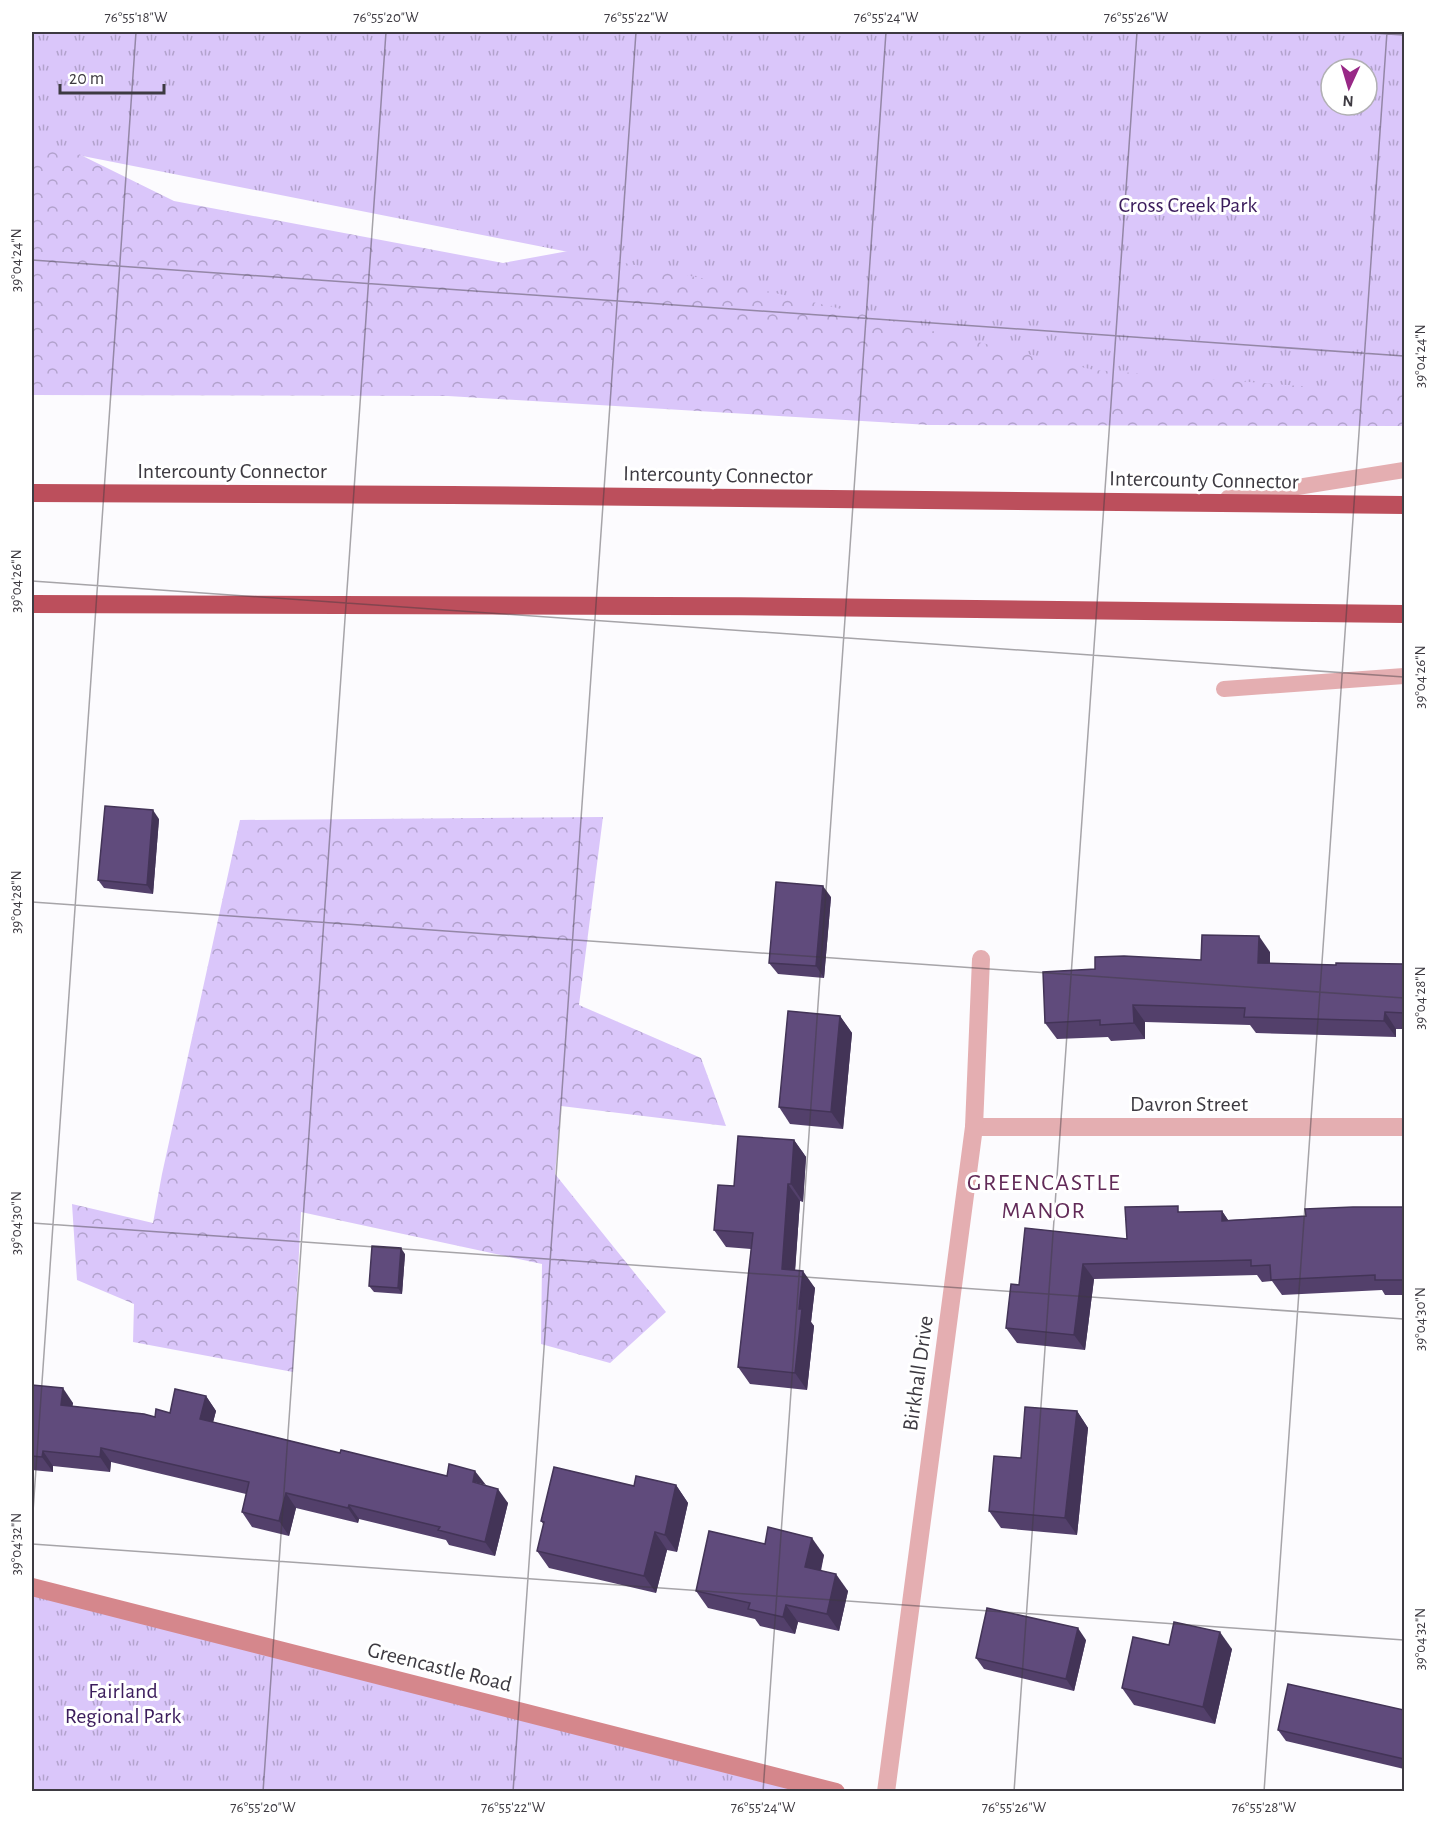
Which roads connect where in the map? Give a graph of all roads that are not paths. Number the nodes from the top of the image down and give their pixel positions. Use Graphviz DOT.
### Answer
graph roads {
  1 [pos="1404,470"];
  2 [pos="32,493"];
  3 [pos="1194,503"];
  4 [pos="1404,505"];
  5 [pos="32,604"];
  6 [pos="1404,614"];
  7 [pos="1404,676"];
  8 [pos="1224,689"];
  9 [pos="981,959"];
  10 [pos="974,1127"];
  11 [pos="1404,1127"];
  12 [pos="32,1587"];
  13 [pos="836,1791"];
  14 [pos="886,1791"];
  1 -- 3 [label="lane"];
  2 -- 3 [label="highway, Intercounty Connector"];
  3 -- 4 [label="highway, Intercounty Connector"];
  5 -- 6 [label="highway"];
  7 -- 8 [label="lane"];
  9 -- 10 [label="street, Birkhall Drive"];
  10 -- 11 [label="street, Davron Street"];
  10 -- 14 [label="street, Birkhall Drive"];
  12 -- 13 [label="street, Greencastle Road"];
}
